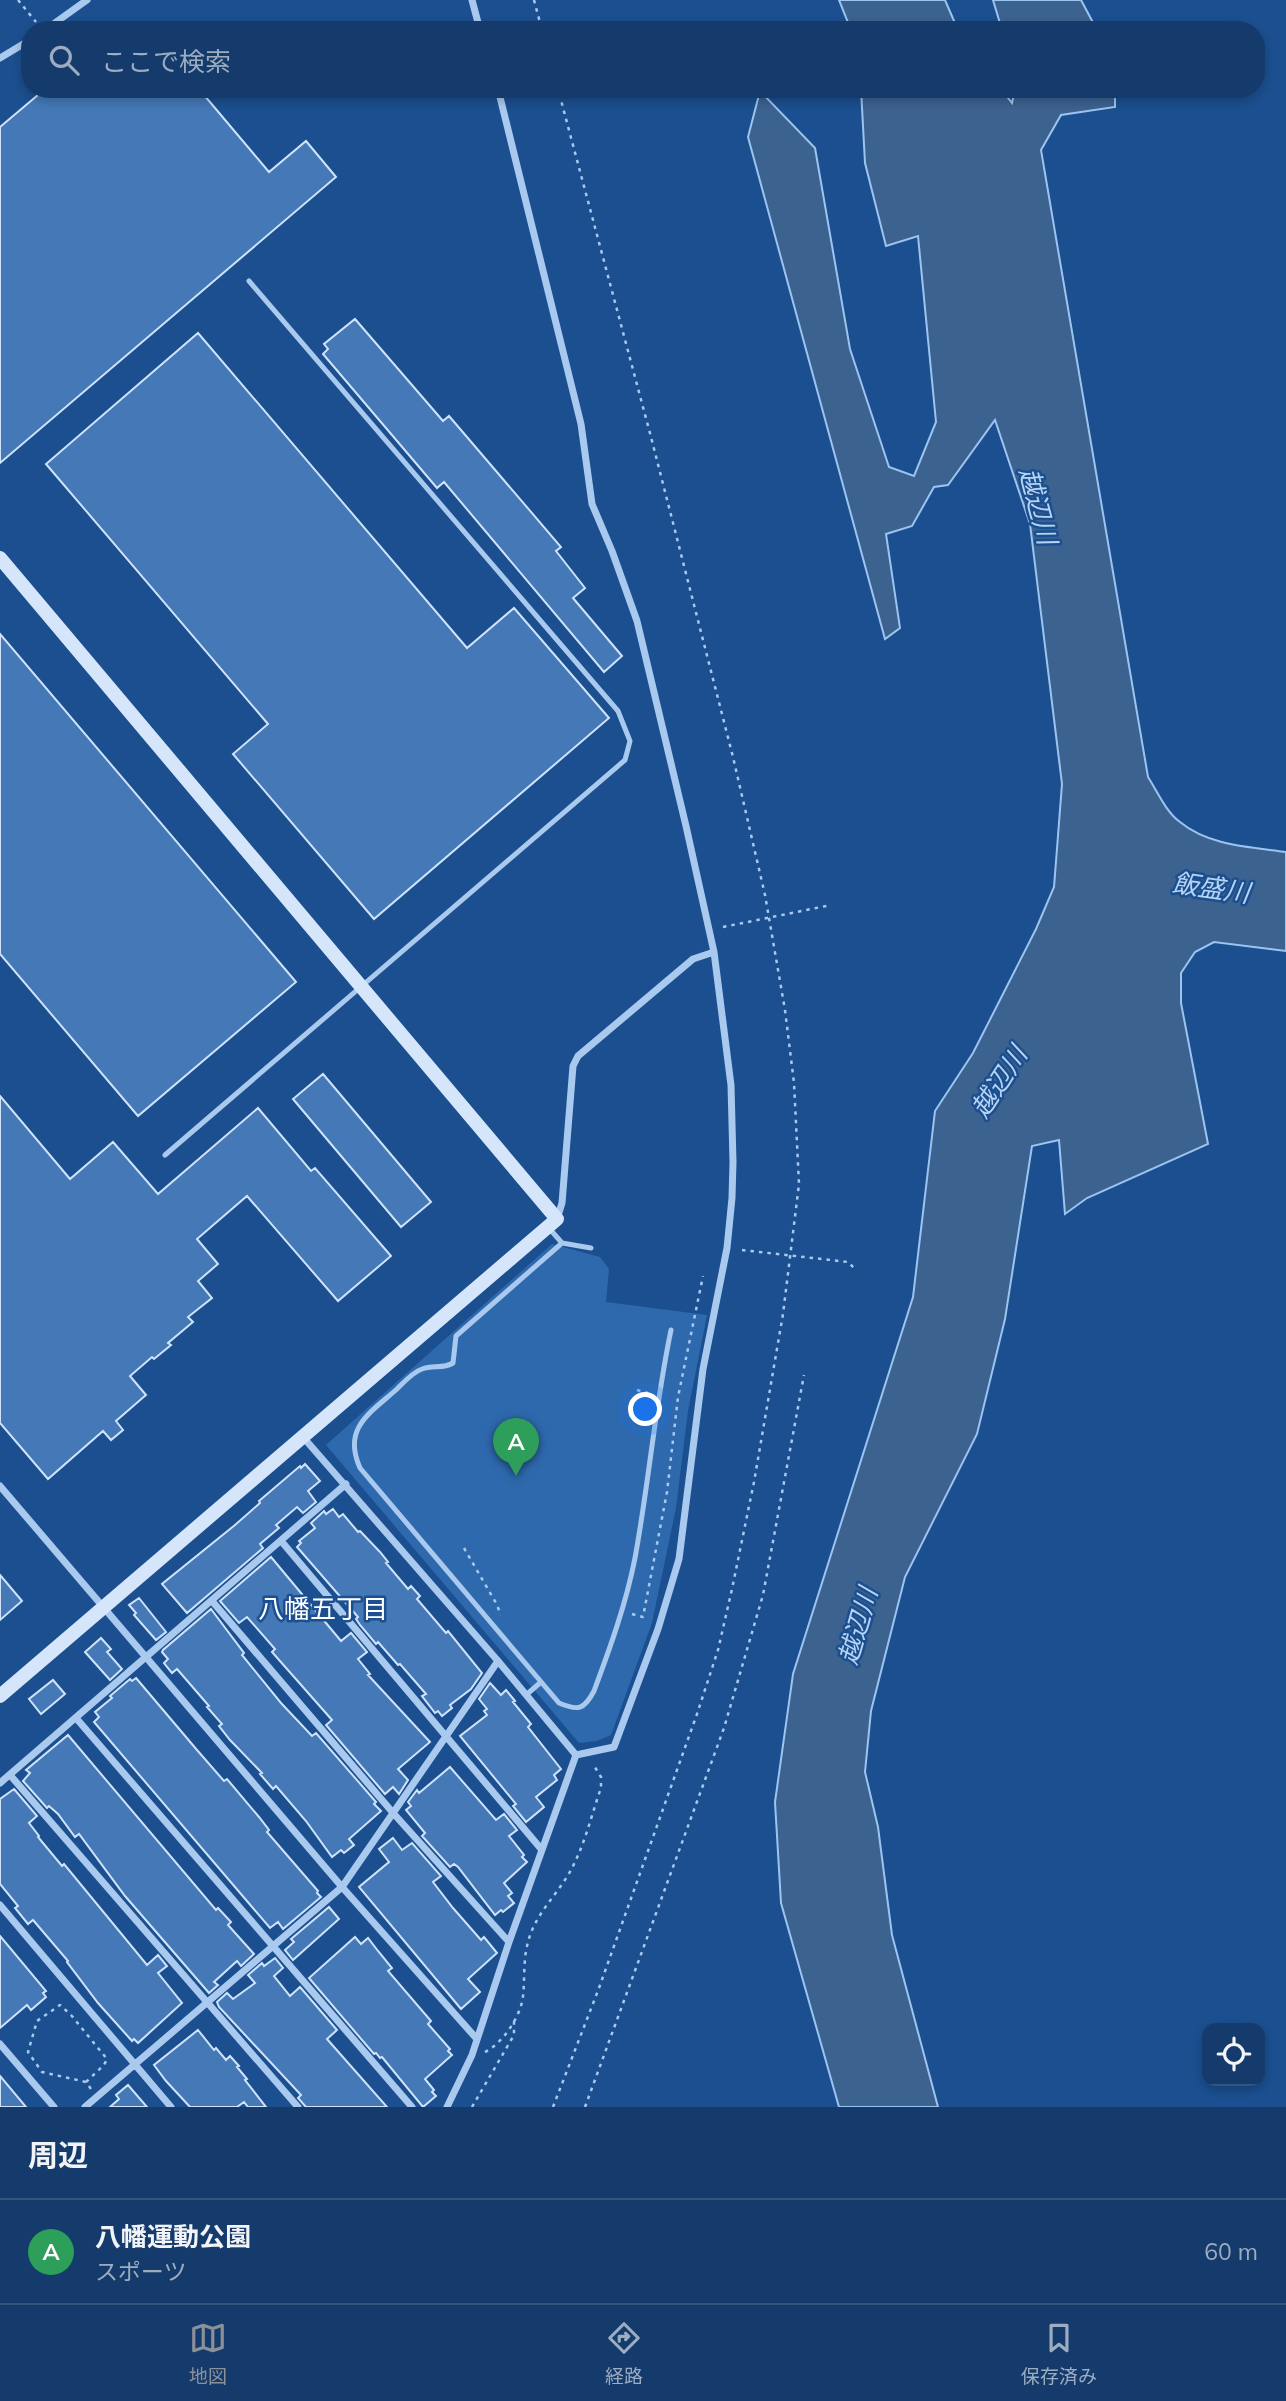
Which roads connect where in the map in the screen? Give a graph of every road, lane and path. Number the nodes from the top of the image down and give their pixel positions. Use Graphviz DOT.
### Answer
graph roads {
  1 [pos="18,0"];
  2 [pos="88,0"];
  3 [pos="472,0"];
  4 [pos="534,0"];
  5 [pos="36,21"];
  6 [pos="56,21"];
  7 [pos="478,21"];
  8 [pos="540,21"];
  9 [pos="21,45"];
  10 [pos="0,58"];
  11 [pos="500,98"];
  12 [pos="560,98"];
  13 [pos="250,281"];
  14 [pos="0,558"];
  15 [pos="831,905"];
  16 [pos="769,918"];
  17 [pos="723,927"];
  18 [pos="714,952"];
  19 [pos="362,985"];
  20 [pos="165,1155"];
  21 [pos="552,1223"];
  22 [pos="562,1243"];
  23 [pos="591,1248"];
  24 [pos="742,1250"];
  25 [pos="790,1255"];
  26 [pos="855,1268"];
  27 [pos="703,1276"];
  28 [pos="671,1330"];
  29 [pos="804,1374"];
  30 [pos="303,1437"];
  31 [pos="346,1485"];
  32 [pos="0,1486"];
  33 [pos="282,1542"];
  34 [pos="464,1548"];
  35 [pos="212,1601"];
  36 [pos="103,1607"];
  37 [pos="622,1611"];
  38 [pos="503,1622"];
  39 [pos="145,1658"];
  40 [pos="498,1661"];
  41 [pos="541,1682"];
  42 [pos="526,1695"];
  43 [pos="0,1696"];
  44 [pos="76,1718"];
  45 [pos="446,1737"];
  46 [pos="580,1754"];
  47 [pos="10,1774"];
  48 [pos="0,1783"];
  49 [pos="394,1814"];
  50 [pos="542,1850"];
  51 [pos="342,1887"];
  52 [pos="0,1905"];
  53 [pos="509,1942"];
  54 [pos="273,1946"];
  55 [pos="207,2003"];
  56 [pos="514,2021"];
  57 [pos="476,2038"];
  58 [pos="0,2044"];
  59 [pos="472,2054"];
  60 [pos="135,2066"];
  61 [pos="86,2082"];
  62 [pos="54,2107"];
  63 [pos="85,2107"];
  64 [pos="171,2107"];
  65 [pos="298,2107"];
  66 [pos="412,2107"];
  67 [pos="447,2107"];
  68 [pos="472,2107"];
  69 [pos="553,2107"];
  70 [pos="585,2107"];
  1 -- 5 [label="path"];
  2 -- 6 [label="street"];
  3 -- 7 [label="street"];
  4 -- 8 [label="path"];
  9 -- 10 [label="street"];
  11 -- 18 [label="street"];
  12 -- 16 [label="path"];
  13 -- 19 [label="lane"];
  14 -- 19 [label="street"];
  15 -- 16 [label="path"];
  16 -- 17 [label="path"];
  16 -- 25 [label="path"];
  18 -- 21 [label="street"];
  18 -- 46 [label="street"];
  19 -- 20 [label="lane"];
  19 -- 21 [label="street"];
  21 -- 22 [label="lane"];
  21 -- 30 [label="street"];
  22 -- 23 [label="lane"];
  22 -- 41 [label="lane"];
  24 -- 25 [label="path"];
  25 -- 26 [label="path"];
  25 -- 69 [label="path"];
  27 -- 37 [label="path"];
  28 -- 37 [label="lane"];
  29 -- 70 [label="path"];
  30 -- 31 [label="street"];
  30 -- 36 [label="street"];
  31 -- 33 [label="street"];
  31 -- 40 [label="street"];
  32 -- 36 [label="street"];
  33 -- 35 [label="street"];
  33 -- 45 [label="street"];
  34 -- 38 [label="path"];
  35 -- 39 [label="street"];
  35 -- 49 [label="street"];
  36 -- 39 [label="street"];
  36 -- 43 [label="street"];
  37 -- 41 [label="lane"];
  39 -- 44 [label="street"];
  39 -- 51 [label="street"];
  40 -- 42 [label="street"];
  40 -- 45 [label="street"];
  41 -- 42 [label="lane"];
  42 -- 46 [label="street"];
  44 -- 47 [label="street"];
  44 -- 54 [label="street"];
  45 -- 49 [label="street"];
  45 -- 50 [label="street"];
  46 -- 50 [label="street"];
  46 -- 56 [label="path"];
  47 -- 48 [label="street"];
  47 -- 55 [label="street"];
  49 -- 51 [label="street"];
  49 -- 53 [label="street"];
  50 -- 53 [label="street"];
  51 -- 54 [label="street"];
  51 -- 57 [label="street"];
  52 -- 60 [label="street"];
  53 -- 57 [label="street"];
  54 -- 55 [label="street"];
  54 -- 66 [label="street"];
  55 -- 60 [label="street"];
  55 -- 65 [label="street"];
  56 -- 59 [label="path"];
  56 -- 68 [label="path"];
  57 -- 59 [label="street"];
  58 -- 62 [label="street"];
  59 -- 67 [label="street"];
  60 -- 63 [label="street"];
  60 -- 64 [label="street"];
  61 -- 61 [label="path"];
}
